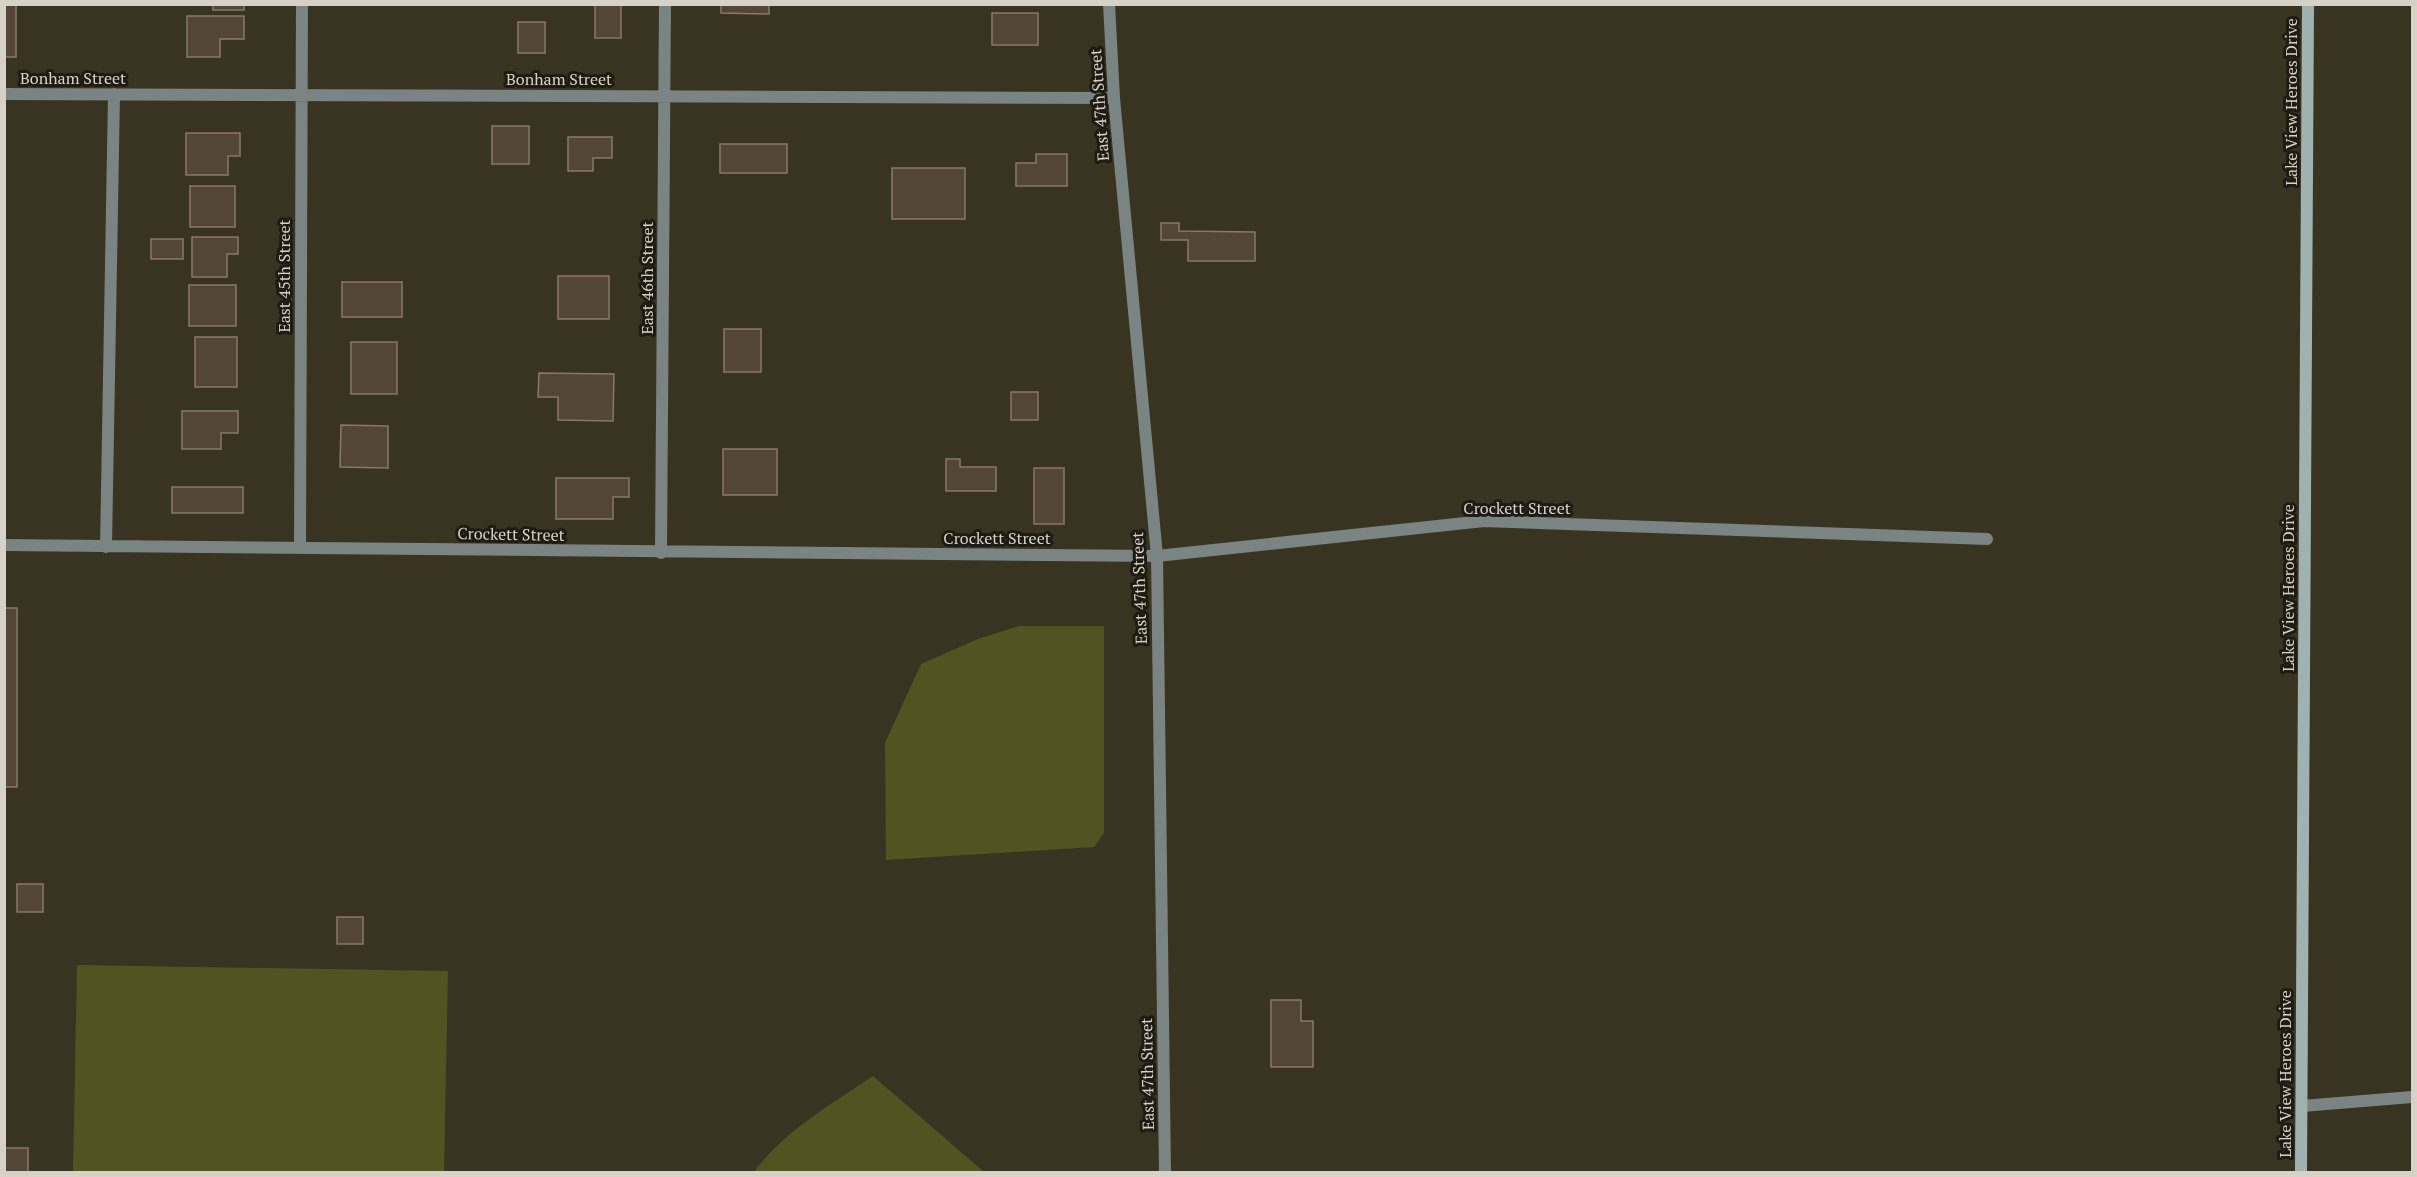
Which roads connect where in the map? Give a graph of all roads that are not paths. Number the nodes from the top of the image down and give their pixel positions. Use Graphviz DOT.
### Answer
graph roads {
  1 [pos="302,4"];
  2 [pos="665,4"];
  3 [pos="1109,4"];
  4 [pos="2308,4"];
  5 [pos="4,94"];
  6 [pos="114,94"];
  7 [pos="301,95"];
  8 [pos="664,96"];
  9 [pos="1114,98"];
  10 [pos="1987,538"];
  11 [pos="4,545"];
  12 [pos="106,546"];
  13 [pos="300,548"];
  14 [pos="661,553"];
  15 [pos="1157,556"];
  16 [pos="2412,1097"];
  17 [pos="2302,1106"];
  18 [pos="1165,1173"];
  19 [pos="2301,1173"];
  1 -- 7 [label="street, East 45th Street"];
  2 -- 8 [label="street, East 46th Street"];
  3 -- 9 [label="street, East 47th Street"];
  4 -- 17 [label="street, Lake View Heroes Drive"];
  5 -- 6 [label="street, Bonham Street"];
  6 -- 7 [label="street, Bonham Street"];
  6 -- 12 [label="street"];
  7 -- 8 [label="street, Bonham Street"];
  7 -- 13 [label="street, East 45th Street"];
  8 -- 9 [label="street, Bonham Street"];
  8 -- 14 [label="street, East 46th Street"];
  9 -- 15 [label="street, East 47th Street"];
  10 -- 15 [label="street, Crockett Street"];
  11 -- 12 [label="street, Crockett Street"];
  12 -- 13 [label="street, Crockett Street"];
  13 -- 14 [label="street, Crockett Street"];
  14 -- 15 [label="street, Crockett Street"];
  15 -- 18 [label="street, East 47th Street"];
  16 -- 17 [label="street"];
  17 -- 19 [label="street, Lake View Heroes Drive"];
}
